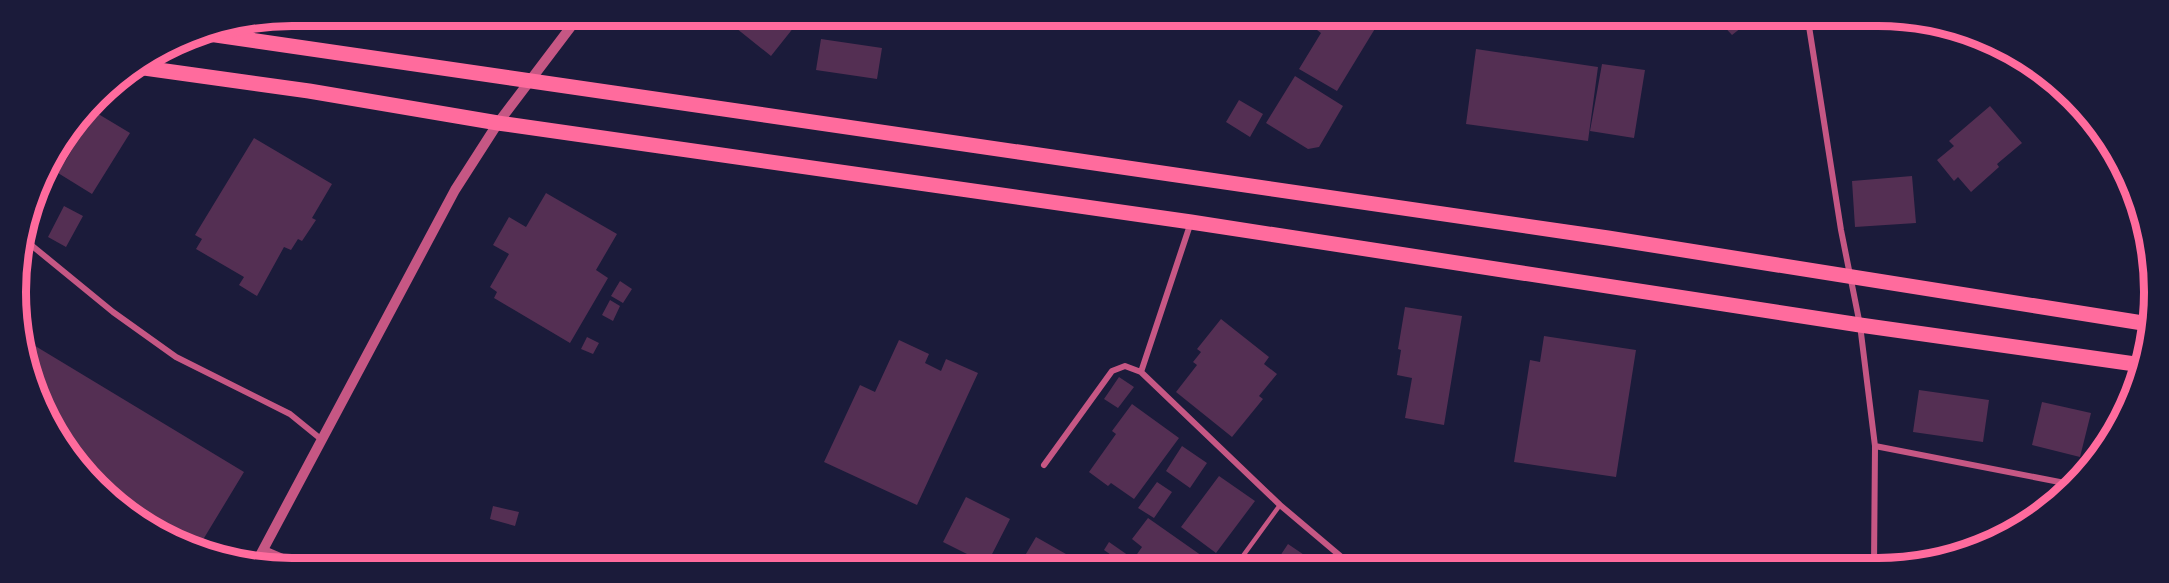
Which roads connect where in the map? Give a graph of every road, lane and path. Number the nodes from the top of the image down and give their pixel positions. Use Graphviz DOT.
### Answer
graph roads {
  1 [pos="571,26"];
  2 [pos="1809,26"];
  3 [pos="221,36"];
  4 [pos="147,68"];
  5 [pos="529,80"];
  6 [pos="498,123"];
  7 [pos="1191,222"];
  8 [pos="30,244"];
  9 [pos="1851,276"];
  10 [pos="2141,323"];
  11 [pos="1860,325"];
  12 [pos="2133,364"];
  13 [pos="1141,372"];
  14 [pos="322,441"];
  15 [pos="1875,446"];
  16 [pos="1044,465"];
  17 [pos="2063,483"];
  18 [pos="1280,505"];
  19 [pos="264,549"];
  20 [pos="260,555"];
  21 [pos="284,558"];
  22 [pos="1241,558"];
  23 [pos="1343,558"];
  24 [pos="1874,558"];
  1 -- 5 [label="street"];
  2 -- 9 [label="street"];
  3 -- 5 [label="main road"];
  4 -- 6 [label="main road"];
  5 -- 6 [label="street"];
  5 -- 9 [label="main road"];
  6 -- 7 [label="main road"];
  6 -- 14 [label="street"];
  7 -- 11 [label="main road"];
  7 -- 13 [label="street"];
  8 -- 14 [label="street"];
  9 -- 10 [label="main road"];
  9 -- 11 [label="street"];
  11 -- 12 [label="main road"];
  11 -- 15 [label="street"];
  13 -- 16 [label="street"];
  13 -- 18 [label="street"];
  14 -- 19 [label="street"];
  15 -- 17 [label="street"];
  15 -- 24 [label="street"];
  18 -- 22 [label="lane"];
  18 -- 23 [label="street"];
  19 -- 20 [label="street"];
  19 -- 21 [label="street"];
}
